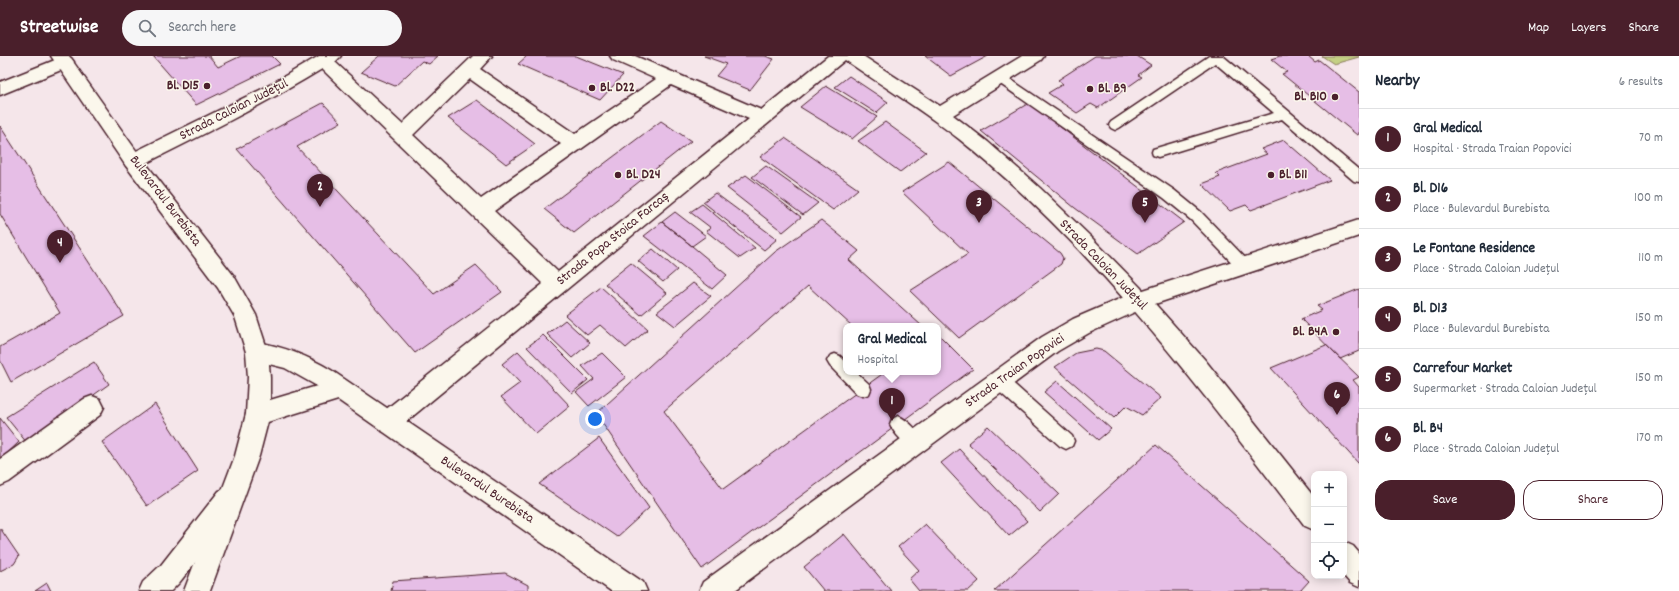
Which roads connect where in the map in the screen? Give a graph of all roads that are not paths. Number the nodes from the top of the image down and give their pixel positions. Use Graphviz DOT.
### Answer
graph roads {
  1 [pos="483,56"];
  2 [pos="619,56"];
  3 [pos="839,56"];
  4 [pos="851,56"];
  5 [pos="1035,56"];
  6 [pos="1217,56"];
  7 [pos="62,59"];
  8 [pos="329,59"];
  9 [pos="469,70"];
  10 [pos="669,78"];
  11 [pos="1000,78"];
  12 [pos="0,90"];
  13 [pos="1284,114"];
  14 [pos="939,115"];
  15 [pos="763,118"];
  16 [pos="1115,125"];
  17 [pos="402,135"];
  18 [pos="575,144"];
  19 [pos="1158,152"];
  20 [pos="133,160"];
  21 [pos="1359,177"];
  22 [pos="480,210"];
  23 [pos="1359,228"];
  24 [pos="1245,266"];
  25 [pos="557,284"];
  26 [pos="1139,300"];
  27 [pos="257,352"];
  28 [pos="849,375"];
  29 [pos="1000,382"];
  30 [pos="340,388"];
  31 [pos="862,388"];
  32 [pos="92,407"];
  33 [pos="258,414"];
  34 [pos="388,422"];
  35 [pos="898,424"];
  36 [pos="915,441"];
  37 [pos="1066,441"];
  38 [pos="0,474"];
  39 [pos="234,493"];
  40 [pos="1311,513"];
  41 [pos="1347,559"];
  42 [pos="1359,574"];
  43 [pos="152,591"];
  44 [pos="197,591"];
  45 [pos="634,591"];
  46 [pos="712,591"];
  1 -- 9 [label="street"];
  2 -- 10 [label="street"];
  3 -- 15 [label="street, Strada Popa Stoica Farcaș"];
  4 -- 14 [label="street, Strada Caloian Județul"];
  5 -- 11 [label="street"];
  6 -- 13 [label="lane"];
  6 -- 16 [label="lane"];
  7 -- 12 [label="street"];
  7 -- 20 [label="street, Bulevardul Burebista"];
  8 -- 17 [label="street"];
  8 -- 20 [label="street, Strada Caloian Județul"];
  9 -- 17 [label="street"];
  9 -- 18 [label="street"];
  10 -- 15 [label="street"];
  10 -- 18 [label="street"];
  11 -- 14 [label="street"];
  11 -- 24 [label="lane"];
  13 -- 19 [label="lane"];
  13 -- 21 [label="lane"];
  14 -- 26 [label="street, Strada Caloian Județul"];
  15 -- 25 [label="street, Strada Popa Stoica Farcaș"];
  17 -- 22 [label="street"];
  18 -- 22 [label="street"];
  20 -- 27 [label="street, Bulevardul Burebista"];
  22 -- 25 [label="street"];
  23 -- 24 [label="street, Strada Traian Popovici"];
  24 -- 26 [label="street, Strada Traian Popovici"];
  25 -- 34 [label="street, Strada Popa Stoica Farcaș"];
  26 -- 29 [label="street, Strada Traian Popovici"];
  26 -- 40 [label="street, Strada Caloian Județul"];
  27 -- 30 [label="street, Bulevardul Burebista"];
  27 -- 33 [label="street, Bulevardul Burebista"];
  28 -- 31 [label="lane"];
  29 -- 36 [label="street, Strada Traian Popovici"];
  29 -- 37 [label="lane"];
  30 -- 33 [label="street"];
  30 -- 34 [label="street, Bulevardul Burebista"];
  32 -- 38 [label="street"];
  33 -- 39 [label="street, Bulevardul Burebista"];
  34 -- 45 [label="street, Bulevardul Burebista"];
  35 -- 36 [label="lane"];
  36 -- 46 [label="street, Strada Traian Popovici"];
  39 -- 43 [label="street"];
  39 -- 44 [label="street, Bulevardul Burebista"];
  41 -- 42 [label="street"];
}
